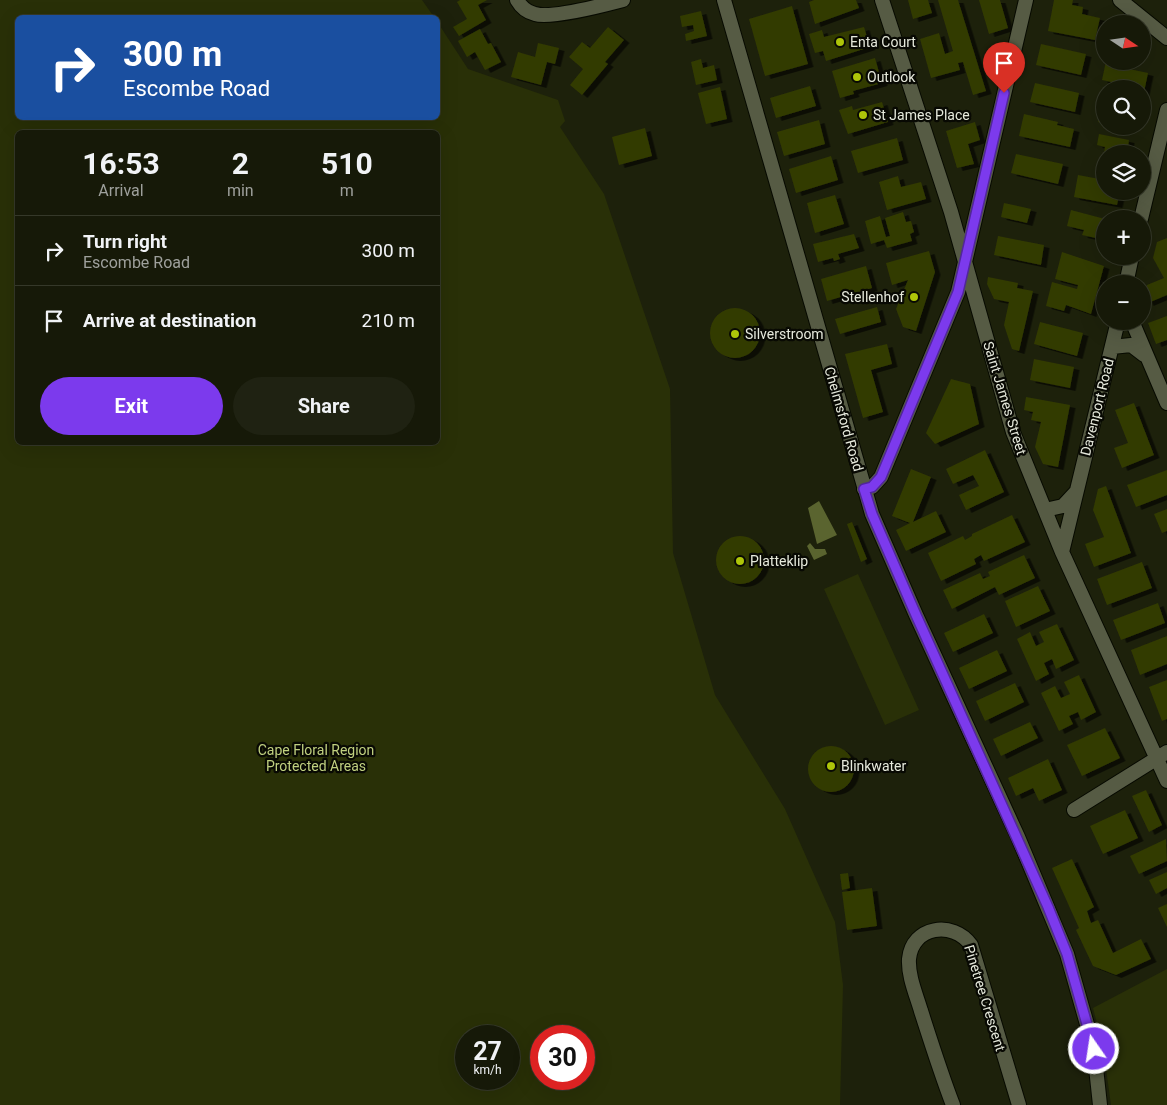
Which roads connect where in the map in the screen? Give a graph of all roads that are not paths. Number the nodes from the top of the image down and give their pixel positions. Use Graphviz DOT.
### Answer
graph roads {
  1 [pos="517,0"];
  2 [pos="623,0"];
  3 [pos="724,0"];
  4 [pos="882,0"];
  5 [pos="1026,0"];
  6 [pos="1120,0"];
  7 [pos="1167,38"];
  8 [pos="1167,110"];
  9 [pos="1143,210"];
  10 [pos="965,261"];
  11 [pos="1116,330"];
  12 [pos="1136,330"];
  13 [pos="1112,347"];
  14 [pos="1146,357"];
  15 [pos="1167,402"];
  16 [pos="864,489"];
  17 [pos="1076,492"];
  18 [pos="1045,510"];
  19 [pos="1062,552"];
  20 [pos="1162,755"];
  21 [pos="1167,781"];
  22 [pos="1074,810"];
  23 [pos="953,1105"];
  24 [pos="1020,1105"];
  25 [pos="1100,1105"];
  1 -- 2 [label="street"];
  3 -- 16 [label="street, Chelmsford Road"];
  4 -- 10 [label="street, Saint James Street"];
  5 -- 10 [label="street"];
  6 -- 7 [label="street"];
  8 -- 9 [label="street"];
  10 -- 16 [label="street"];
  10 -- 18 [label="street, Saint James Street"];
  11 -- 13 [label="street, Davenport Road"];
  12 -- 14 [label="street"];
  13 -- 14 [label="street"];
  13 -- 17 [label="street, Davenport Road"];
  14 -- 15 [label="street"];
  16 -- 25 [label="street, Chelmsford Road"];
  17 -- 18 [label="street"];
  17 -- 19 [label="street, Davenport Road"];
  18 -- 19 [label="street, Saint James Street"];
  19 -- 20 [label="street, Saint James Street"];
  20 -- 21 [label="street, Saint James Street"];
  20 -- 22 [label="street"];
  23 -- 24 [label="street, Pinetree Crescent"];
}
